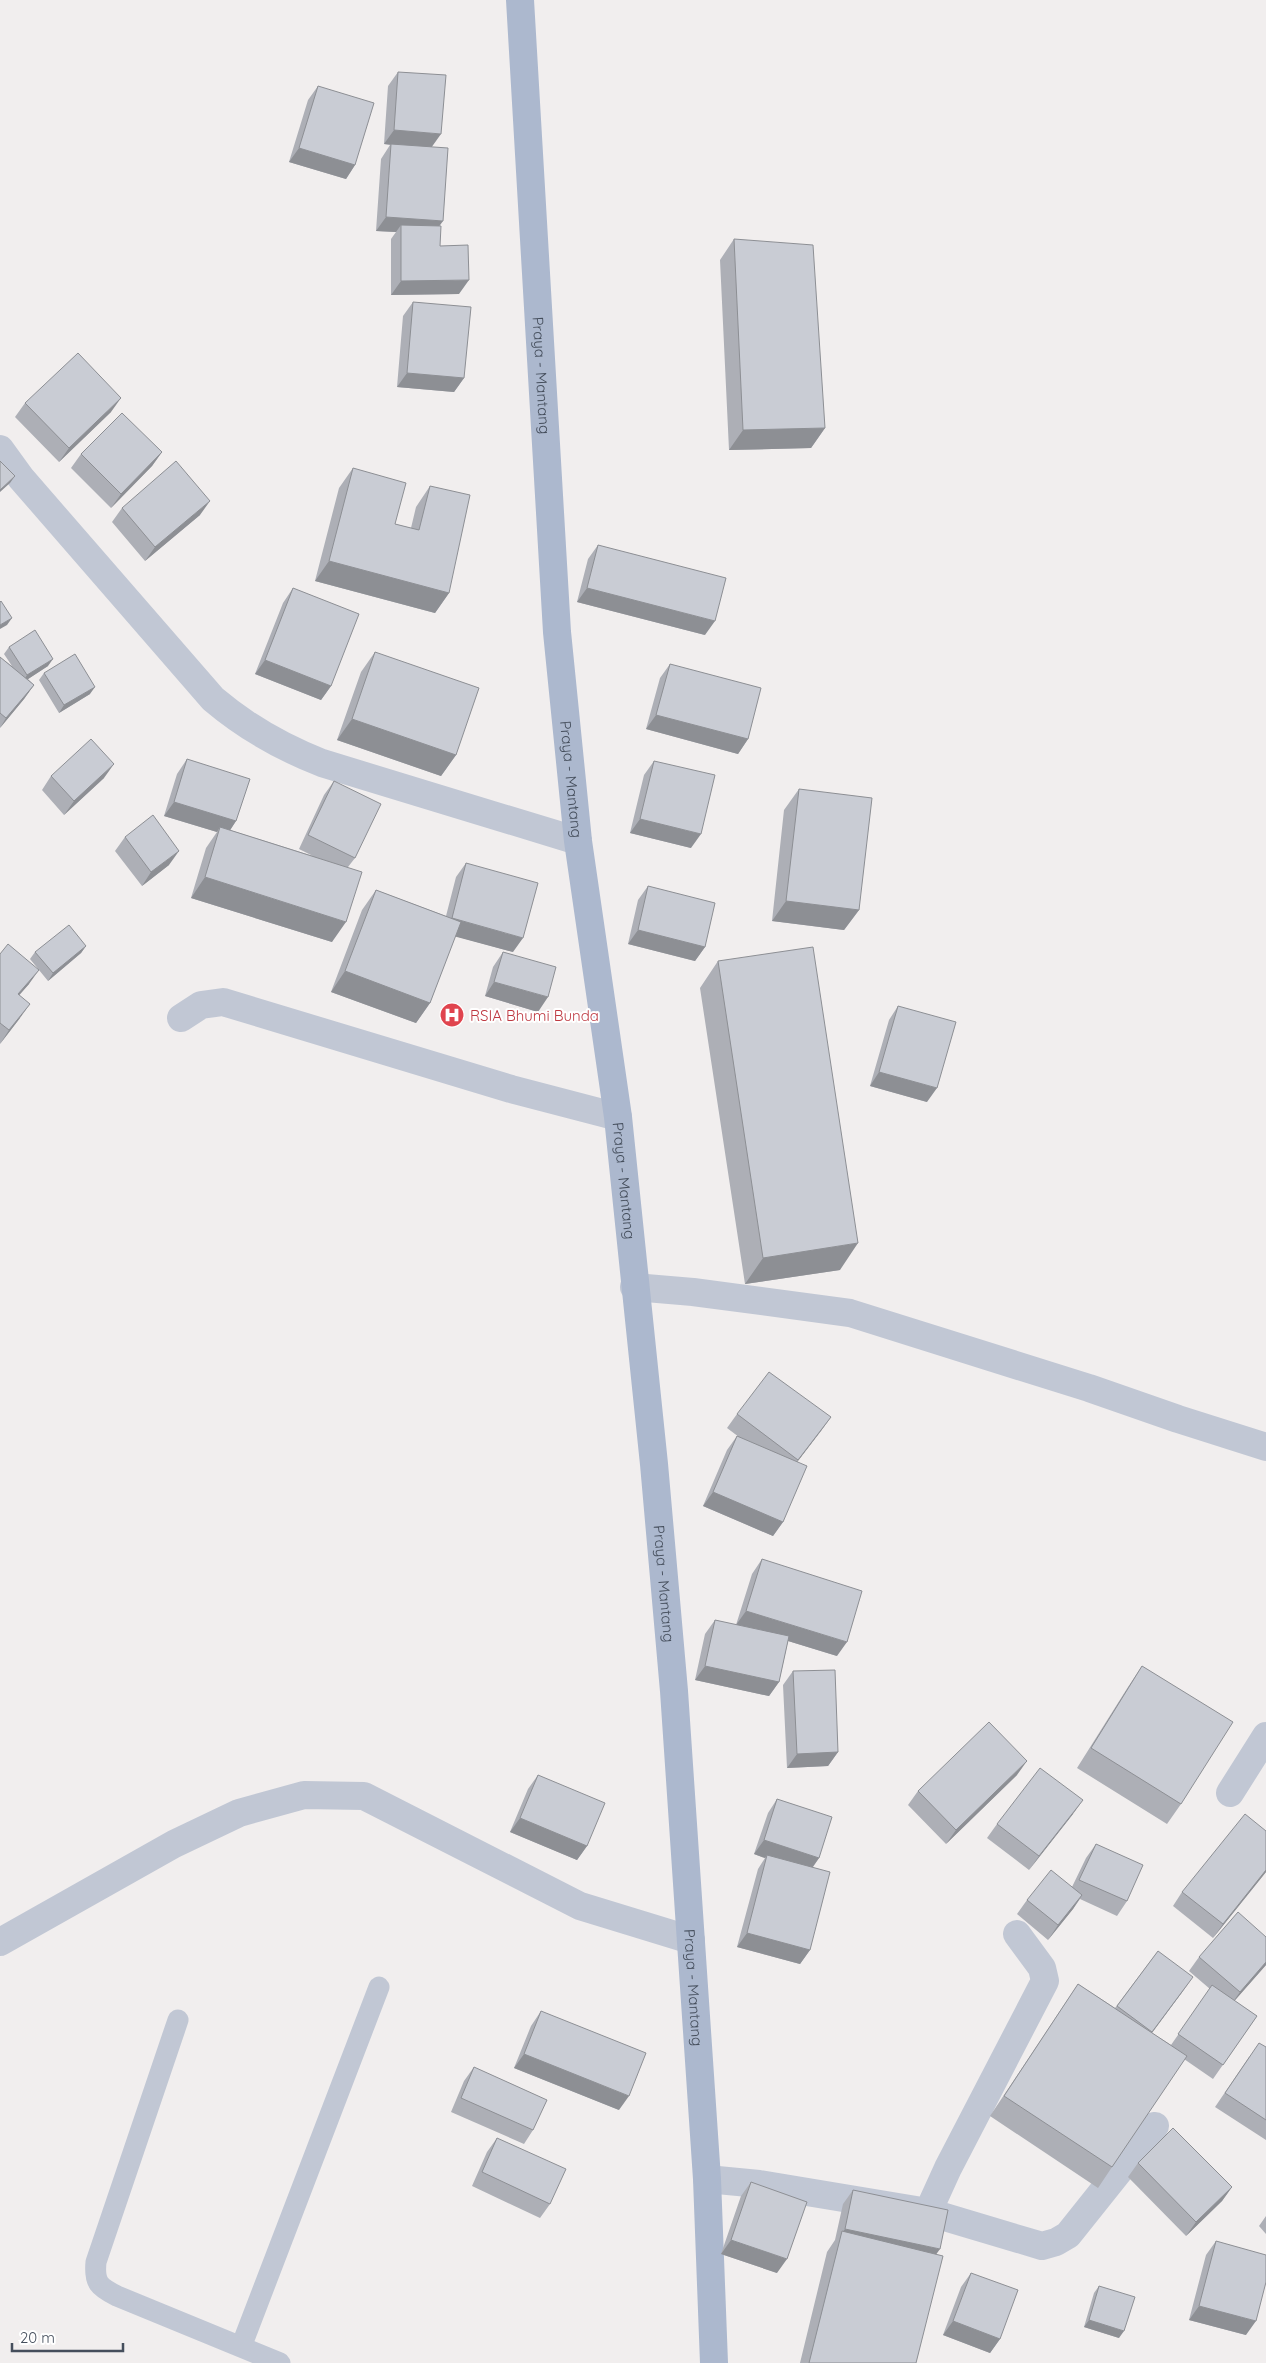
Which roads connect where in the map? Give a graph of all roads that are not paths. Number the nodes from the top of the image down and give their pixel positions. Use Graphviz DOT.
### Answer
graph roads {
  1 [pos="520,0"];
  2 [pos="0,449"];
  3 [pos="578,842"];
  4 [pos="181,1018"];
  5 [pos="618,1117"];
  6 [pos="634,1287"];
  7 [pos="1266,1447"];
  8 [pos="1266,1736"];
  9 [pos="1230,1793"];
  10 [pos="1017,1934"];
  11 [pos="691,1940"];
  12 [pos="0,1942"];
  13 [pos="379,1987"];
  14 [pos="178,2020"];
  15 [pos="1155,2126"];
  16 [pos="707,2179"];
  17 [pos="928,2212"];
  18 [pos="241,2347"];
  19 [pos="280,2363"];
  20 [pos="714,2363"];
  1 -- 3 [label="main road, Praya - Mantang"];
  2 -- 3 [label="street"];
  3 -- 5 [label="main road, Praya - Mantang"];
  4 -- 5 [label="street"];
  5 -- 6 [label="main road, Praya - Mantang"];
  6 -- 7 [label="street"];
  6 -- 11 [label="main road, Praya - Mantang"];
  8 -- 9 [label="street"];
  10 -- 17 [label="street"];
  11 -- 12 [label="street"];
  11 -- 16 [label="main road, Praya - Mantang"];
  13 -- 18 [label="lane"];
  14 -- 18 [label="lane"];
  15 -- 17 [label="street"];
  16 -- 17 [label="street"];
  16 -- 20 [label="main road, Praya - Mantang"];
  18 -- 19 [label="lane"];
}
